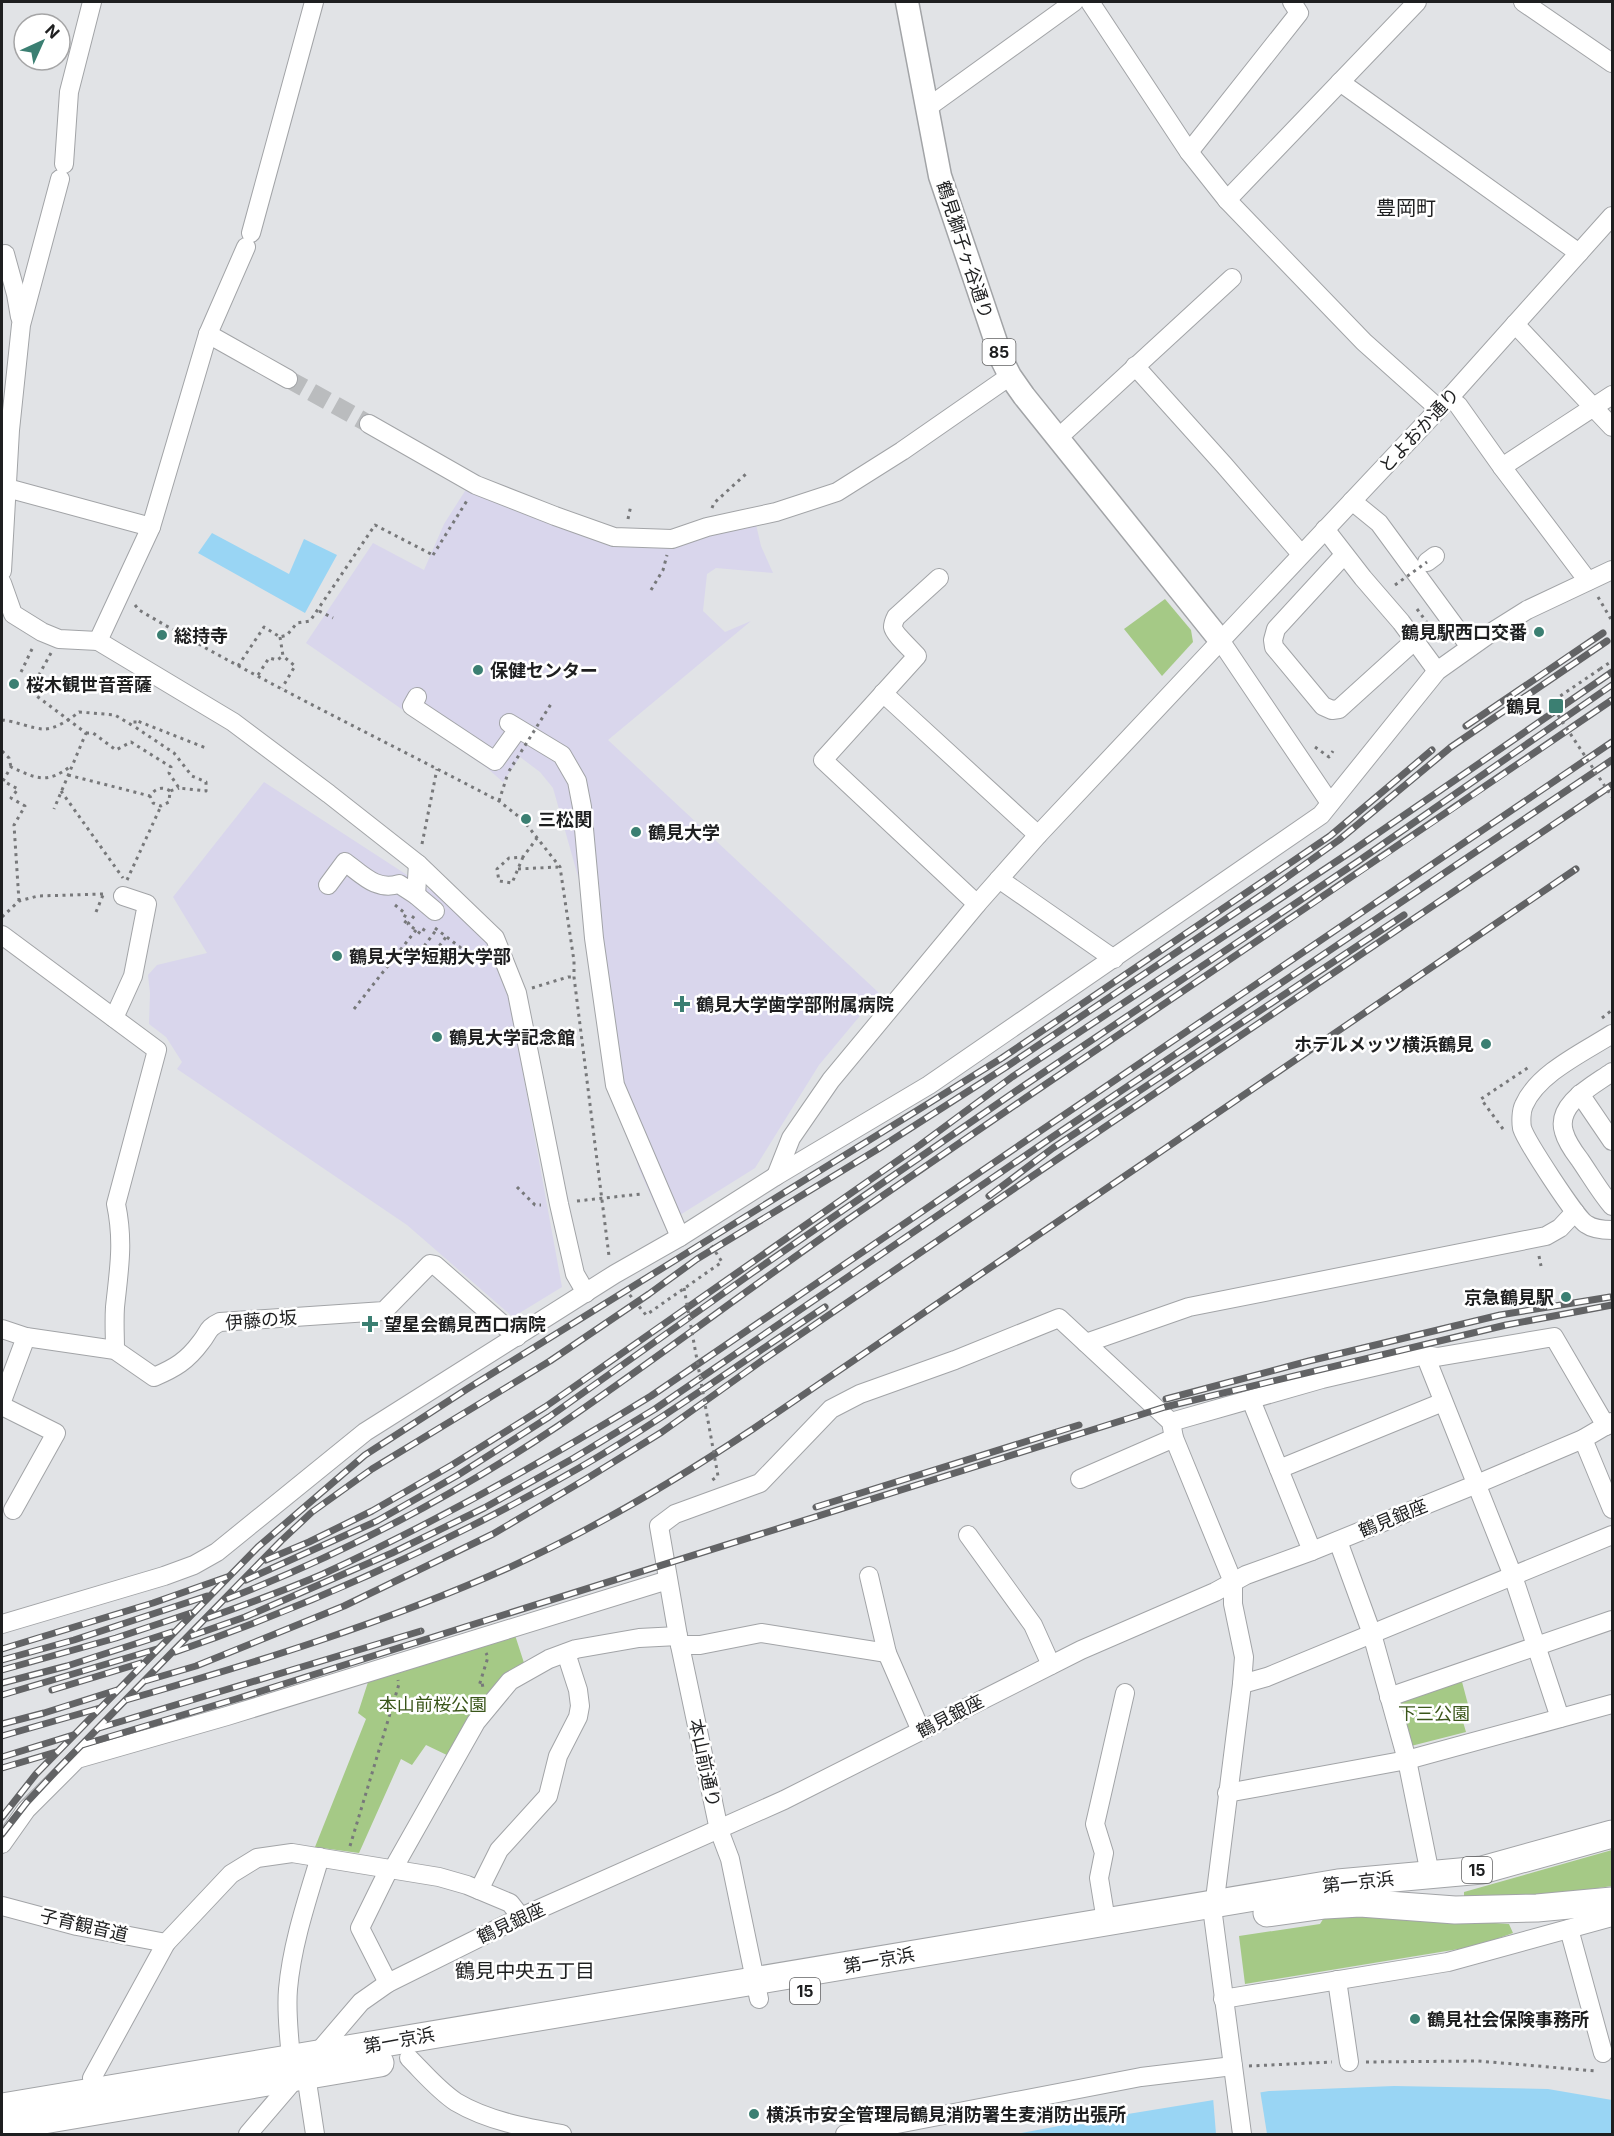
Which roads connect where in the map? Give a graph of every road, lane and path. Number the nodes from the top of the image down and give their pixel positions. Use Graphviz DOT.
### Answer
graph roads {
  1 [pos="92,2"];
  2 [pos="314,2"];
  3 [pos="907,2"];
  4 [pos="1074,2"];
  5 [pos="1090,2"];
  6 [pos="1292,2"];
  7 [pos="1417,2"];
  8 [pos="1523,2"];
  9 [pos="1612,63"];
  10 [pos="1340,82"];
  11 [pos="927,108"];
  12 [pos="1189,152"];
  13 [pos="1227,200"];
  14 [pos="1612,216"];
  15 [pos="1579,253"];
  16 [pos="5,254"];
  17 [pos="1232,278"];
  18 [pos="1515,324"];
  19 [pos="21,325"];
  20 [pos="208,334"];
  21 [pos="1135,366"];
  22 [pos="1010,376"];
  23 [pos="288,379"];
  24 [pos="1612,395"];
  25 [pos="1458,405"];
  26 [pos="1593,407"];
  27 [pos="1439,409"];
  28 [pos="369,424"];
  29 [pos="1612,427"];
  30 [pos="1058,438"];
  31 [pos="1502,467"];
  32 [pos="746,474"];
  33 [pos="476,485"];
  34 [pos="7,488"];
  35 [pos="1352,501"];
  36 [pos="707,527"];
  37 [pos="151,528"];
  38 [pos="1325,529"];
  39 [pos="672,539"];
  40 [pos="1301,554"];
  41 [pos="1344,555"];
  42 [pos="1431,559"];
  43 [pos="1612,570"];
  44 [pos="2,571"];
  45 [pos="939,578"];
  46 [pos="1588,581"];
  47 [pos="2,583"];
  48 [pos="1395,585"];
  49 [pos="651,590"];
  50 [pos="1417,609"];
  51 [pos="319,610"];
  52 [pos="7,614"];
  53 [pos="333,618"];
  54 [pos="1612,621"];
  55 [pos="280,637"];
  56 [pos="59,639"];
  57 [pos="1439,639"];
  58 [pos="1220,640"];
  59 [pos="98,641"];
  60 [pos="1413,642"];
  61 [pos="1470,647"];
  62 [pos="283,656"];
  63 [pos="27,658"];
  64 [pos="1612,662"];
  65 [pos="238,666"];
  66 [pos="1437,670"];
  67 [pos="21,672"];
  68 [pos="258,675"];
  69 [pos="282,688"];
  70 [pos="883,693"];
  71 [pos="417,698"];
  72 [pos="551,704"];
  73 [pos="2,720"];
  74 [pos="69,720"];
  75 [pos="135,727"];
  76 [pos="519,730"];
  77 [pos="86,733"];
  78 [pos="1313,745"];
  79 [pos="206,748"];
  80 [pos="2,751"];
  81 [pos="1333,751"];
  82 [pos="71,766"];
  83 [pos="11,767"];
  84 [pos="437,768"];
  85 [pos="67,775"];
  86 [pos="178,788"];
  87 [pos="61,790"];
  88 [pos="170,791"];
  89 [pos="150,796"];
  90 [pos="1612,797"];
  91 [pos="499,801"];
  92 [pos="1330,803"];
  93 [pos="161,806"];
  94 [pos="54,810"];
  95 [pos="1038,835"];
  96 [pos="537,838"];
  97 [pos="523,857"];
  98 [pos="418,864"];
  99 [pos="560,867"];
  100 [pos="518,869"];
  101 [pos="999,879"];
  102 [pos="328,885"];
  103 [pos="378,886"];
  104 [pos="104,894"];
  105 [pos="416,895"];
  106 [pos="123,896"];
  107 [pos="19,901"];
  108 [pos="977,904"];
  109 [pos="2,917"];
  110 [pos="436,920"];
  111 [pos="408,924"];
  112 [pos="416,930"];
  113 [pos="447,937"];
  114 [pos="5,944"];
  115 [pos="415,958"];
  116 [pos="1114,959"];
  117 [pos="426,964"];
  118 [pos="574,977"];
  119 [pos="517,993"];
  120 [pos="354,1009"];
  121 [pos="114,1018"];
  122 [pos="1612,1034"];
  123 [pos="1612,1072"];
  124 [pos="1580,1094"];
  125 [pos="1612,1141"];
  126 [pos="776,1176"];
  127 [pos="517,1187"];
  128 [pos="646,1201"];
  129 [pos="559,1204"];
  130 [pos="1612,1206"];
  131 [pos="1575,1212"];
  132 [pos="1612,1230"];
  133 [pos="704,1234"];
  134 [pos="680,1237"];
  135 [pos="622,1285"];
  136 [pos="684,1288"];
  137 [pos="586,1293"];
  138 [pos="2,1329"];
  139 [pos="26,1337"];
  140 [pos="517,1337"];
  141 [pos="1086,1343"];
  142 [pos="115,1350"];
  143 [pos="1425,1355"];
  144 [pos="1251,1400"];
  145 [pos="1443,1402"];
  146 [pos="2,1404"];
  147 [pos="1609,1424"];
  148 [pos="1172,1430"];
  149 [pos="1583,1439"];
  150 [pos="1279,1469"];
  151 [pos="1080,1479"];
  152 [pos="711,1480"];
  153 [pos="1477,1484"];
  154 [pos="1612,1509"];
  155 [pos="13,1510"];
  156 [pos="968,1535"];
  157 [pos="1612,1535"];
  158 [pos="1338,1541"];
  159 [pos="1312,1551"];
  160 [pos="869,1576"];
  161 [pos="1513,1576"];
  162 [pos="668,1580"];
  163 [pos="1233,1582"];
  164 [pos="1612,1620"];
  165 [pos="2,1624"];
  166 [pos="1372,1634"];
  167 [pos="479,1638"];
  168 [pos="679,1640"];
  169 [pos="1538,1646"];
  170 [pos="566,1653"];
  171 [pos="887,1653"];
  172 [pos="395,1664"];
  173 [pos="1051,1665"];
  174 [pos="1242,1684"];
  175 [pos="504,1688"];
  176 [pos="1125,1693"];
  177 [pos="1389,1697"];
  178 [pos="1612,1704"];
  179 [pos="1560,1718"];
  180 [pos="921,1731"];
  181 [pos="1407,1760"];
  182 [pos="1227,1793"];
  183 [pos="719,1830"];
  184 [pos="1612,1834"];
  185 [pos="2,1844"];
  186 [pos="320,1857"];
  187 [pos="345,1861"];
  188 [pos="391,1869"];
  189 [pos="1430,1874"];
  190 [pos="479,1890"];
  191 [pos="1612,1901"];
  192 [pos="2,1906"];
  193 [pos="1213,1913"];
  194 [pos="521,1917"];
  195 [pos="1612,1917"];
  196 [pos="1106,1921"];
  197 [pos="1569,1929"];
  198 [pos="166,1943"];
  199 [pos="1337,1980"];
  200 [pos="388,1983"];
  201 [pos="757,1990"];
  202 [pos="1223,1999"];
  203 [pos="1603,2053"];
  204 [pos="409,2058"];
  205 [pos="1349,2062"];
  206 [pos="302,2066"];
  207 [pos="1239,2070"];
  208 [pos="1605,2072"];
  209 [pos="94,2091"];
  210 [pos="2,2107"];
  211 [pos="59,2126"];
  212 [pos="2,2127"];
  213 [pos="248,2134"];
  214 [pos="315,2134"];
  215 [pos="562,2134"];
  216 [pos="845,2134"];
  217 [pos="1242,2134"];
  1 -- 19 [label="street"];
  2 -- 20 [label="street"];
  3 -- 11 [label="main road, 鶴見獅子ヶ谷通り / 85"];
  4 -- 11 [label="street"];
  5 -- 12 [label="street"];
  6 -- 12 [label="street"];
  7 -- 10 [label="street"];
  8 -- 9 [label="street"];
  10 -- 13 [label="street"];
  10 -- 15 [label="street"];
  11 -- 22 [label="main road, 鶴見獅子ヶ谷通り / 85"];
  12 -- 13 [label="street"];
  13 -- 27 [label="street"];
  14 -- 15 [label="street, とよおか通り"];
  15 -- 18 [label="street, とよおか通り"];
  16 -- 19 [label="street"];
  17 -- 21 [label="street"];
  18 -- 26 [label="street"];
  18 -- 27 [label="street, とよおか通り"];
  19 -- 34 [label="street"];
  20 -- 23 [label="street"];
  20 -- 37 [label="street"];
  21 -- 30 [label="street"];
  21 -- 40 [label="street"];
  22 -- 30 [label="main road, 鶴見獅子ヶ谷通り / 85"];
  22 -- 36 [label="street"];
  24 -- 26 [label="street"];
  25 -- 31 [label="street"];
  26 -- 29 [label="street"];
  26 -- 31 [label="street"];
  27 -- 35 [label="street, とよおか通り"];
  28 -- 33 [label="street"];
  30 -- 58 [label="main road, 鶴見獅子ヶ谷通り / 85"];
  31 -- 46 [label="street"];
  32 -- 36 [label="path"];
  33 -- 39 [label="street"];
  33 -- 51 [label="path"];
  34 -- 37 [label="street"];
  34 -- 44 [label="street"];
  35 -- 38 [label="street, とよおか通り"];
  35 -- 61 [label="street"];
  36 -- 39 [label="street"];
  37 -- 59 [label="street"];
  38 -- 40 [label="street, とよおか通り"];
  38 -- 41 [label="street"];
  39 -- 49 [label="path"];
  40 -- 58 [label="street, とよおか通り"];
  41 -- 60 [label="street"];
  41 -- 60 [label="street"];
  42 -- 48 [label="path, bridge"];
  43 -- 46 [label="street"];
  45 -- 70 [label="street"];
  46 -- 54 [label="path"];
  46 -- 61 [label="street"];
  47 -- 52 [label="street"];
  50 -- 57 [label="path"];
  51 -- 53 [label="path"];
  51 -- 55 [label="path"];
  52 -- 56 [label="street"];
  55 -- 62 [label="path"];
  55 -- 65 [label="path"];
  56 -- 59 [label="street"];
  56 -- 74 [label="path"];
  58 -- 92 [label="street"];
  58 -- 95 [label="street, とよおか通り"];
  59 -- 98 [label="street"];
  60 -- 66 [label="street"];
  61 -- 66 [label="street"];
  62 -- 68 [label="path"];
  62 -- 69 [label="path"];
  63 -- 67 [label="path"];
  64 -- 90 [label="path, bridge"];
  66 -- 92 [label="street"];
  70 -- 95 [label="street"];
  70 -- 108 [label="street"];
  71 -- 76 [label="street"];
  72 -- 76 [label="path, bridge"];
  73 -- 74 [label="path"];
  74 -- 75 [label="path"];
  74 -- 77 [label="path"];
  75 -- 79 [label="path"];
  75 -- 86 [label="path"];
  76 -- 91 [label="path, bridge"];
  76 -- 134 [label="street"];
  77 -- 82 [label="path"];
  77 -- 86 [label="path"];
  78 -- 81 [label="path"];
  80 -- 83 [label="path"];
  82 -- 83 [label="path"];
  82 -- 85 [label="path"];
  83 -- 107 [label="path"];
  84 -- 98 [label="path"];
  85 -- 87 [label="path"];
  85 -- 89 [label="path"];
  86 -- 88 [label="path"];
  87 -- 93 [label="path"];
  87 -- 94 [label="path"];
  88 -- 89 [label="path"];
  88 -- 93 [label="path"];
  89 -- 93 [label="path"];
  92 -- 116 [label="street"];
  95 -- 101 [label="street, とよおか通り"];
  96 -- 97 [label="path"];
  97 -- 100 [label="path"];
  97 -- 100 [label="path"];
  98 -- 105 [label="street"];
  98 -- 119 [label="street"];
  99 -- 100 [label="path"];
  101 -- 108 [label="street, とよおか通り"];
  101 -- 116 [label="street"];
  102 -- 103 [label="street"];
  103 -- 105 [label="street"];
  103 -- 111 [label="path"];
  104 -- 107 [label="path"];
  105 -- 110 [label="street"];
  106 -- 121 [label="street"];
  107 -- 109 [label="path"];
  108 -- 126 [label="street, とよおか通り"];
  110 -- 115 [label="path"];
  112 -- 120 [label="path"];
  113 -- 117 [label="path"];
  114 -- 121 [label="street"];
  116 -- 126 [label="street"];
  118 -- 119 [label="path"];
  119 -- 129 [label="street"];
  121 -- 142 [label="street"];
  122 -- 131 [label="street"];
  123 -- 124 [label="street"];
  124 -- 125 [label="street"];
  124 -- 130 [label="street"];
  126 -- 134 [label="street"];
  127 -- 129 [label="path"];
  128 -- 129 [label="path"];
  129 -- 137 [label="street"];
  131 -- 132 [label="street"];
  131 -- 141 [label="street"];
  133 -- 136 [label="path"];
  134 -- 137 [label="street"];
  135 -- 136 [label="path"];
  136 -- 152 [label="path, bridge"];
  137 -- 140 [label="street"];
  138 -- 139 [label="street"];
  139 -- 142 [label="street"];
  139 -- 146 [label="street"];
  140 -- 142 [label="street, 伊藤の坂"];
  140 -- 165 [label="street"];
  141 -- 148 [label="street"];
  141 -- 162 [label="street, 本山前通り"];
  143 -- 144 [label="street"];
  143 -- 145 [label="street"];
  143 -- 147 [label="street"];
  144 -- 148 [label="street"];
  144 -- 150 [label="street"];
  145 -- 150 [label="street"];
  145 -- 153 [label="street"];
  146 -- 155 [label="street"];
  147 -- 149 [label="street, 鶴見銀座"];
  148 -- 151 [label="street"];
  148 -- 163 [label="street"];
  149 -- 153 [label="street, 鶴見銀座"];
  149 -- 154 [label="street"];
  150 -- 159 [label="street"];
  153 -- 158 [label="street, 鶴見銀座"];
  153 -- 161 [label="street"];
  156 -- 173 [label="street"];
  157 -- 161 [label="street"];
  158 -- 159 [label="street, 鶴見銀座"];
  158 -- 166 [label="street"];
  159 -- 163 [label="street, 鶴見銀座"];
  160 -- 171 [label="street"];
  161 -- 166 [label="street"];
  161 -- 169 [label="street"];
  162 -- 167 [label="street"];
  162 -- 168 [label="street, 本山前通り"];
  163 -- 173 [label="street, 鶴見銀座"];
  163 -- 174 [label="street"];
  164 -- 169 [label="street"];
  166 -- 174 [label="street"];
  166 -- 177 [label="street"];
  167 -- 172 [label="street"];
  167 -- 175 [label="path"];
  168 -- 170 [label="street"];
  168 -- 171 [label="street"];
  168 -- 183 [label="street, 本山前通り"];
  169 -- 177 [label="street"];
  169 -- 179 [label="street"];
  170 -- 175 [label="street"];
  170 -- 190 [label="street"];
  171 -- 180 [label="street"];
  172 -- 185 [label="street"];
  172 -- 187 [label="path"];
  173 -- 180 [label="street, 鶴見銀座"];
  174 -- 182 [label="street"];
  175 -- 188 [label="street"];
  176 -- 196 [label="street"];
  177 -- 181 [label="street"];
  178 -- 179 [label="street"];
  179 -- 181 [label="street"];
  180 -- 183 [label="street, 鶴見銀座"];
  181 -- 182 [label="street"];
  181 -- 189 [label="street"];
  182 -- 193 [label="street"];
  183 -- 194 [label="street, 鶴見銀座"];
  183 -- 201 [label="street, 本山前通り"];
  184 -- 189 [label="highway, 第一京浜 / 15"];
  186 -- 187 [label="street"];
  186 -- 198 [label="street"];
  186 -- 206 [label="street"];
  187 -- 188 [label="street"];
  188 -- 190 [label="street"];
  188 -- 200 [label="street"];
  189 -- 193 [label="highway, 第一京浜 / 15"];
  190 -- 194 [label="street"];
  191 -- 193 [label="highway, 第一京浜 / 15"];
  192 -- 198 [label="street, 子育観音道"];
  193 -- 196 [label="highway, 第一京浜 / 15"];
  193 -- 201 [label="highway, 第一京浜 / 15"];
  193 -- 202 [label="street"];
  194 -- 200 [label="street, 鶴見銀座"];
  195 -- 197 [label="street"];
  196 -- 201 [label="highway, 第一京浜 / 15"];
  197 -- 199 [label="street"];
  197 -- 203 [label="street"];
  198 -- 209 [label="street"];
  199 -- 202 [label="street"];
  199 -- 205 [label="street"];
  200 -- 206 [label="street, 鶴見銀座"];
  201 -- 204 [label="highway, 第一京浜 / 15"];
  201 -- 206 [label="highway, 第一京浜 / 15"];
  202 -- 207 [label="street"];
  204 -- 206 [label="highway, 第一京浜 / 15"];
  204 -- 215 [label="street"];
  205 -- 207 [label="path"];
  205 -- 208 [label="path"];
  206 -- 209 [label="highway, 第一京浜 / 15"];
  206 -- 211 [label="highway, 第一京浜 / 15"];
  206 -- 213 [label="street, 鶴見銀座"];
  206 -- 214 [label="street"];
  207 -- 216 [label="street"];
  207 -- 217 [label="street"];
  209 -- 210 [label="highway, 第一京浜 / 15"];
  211 -- 212 [label="highway, 第一京浜 / 15"];
}
